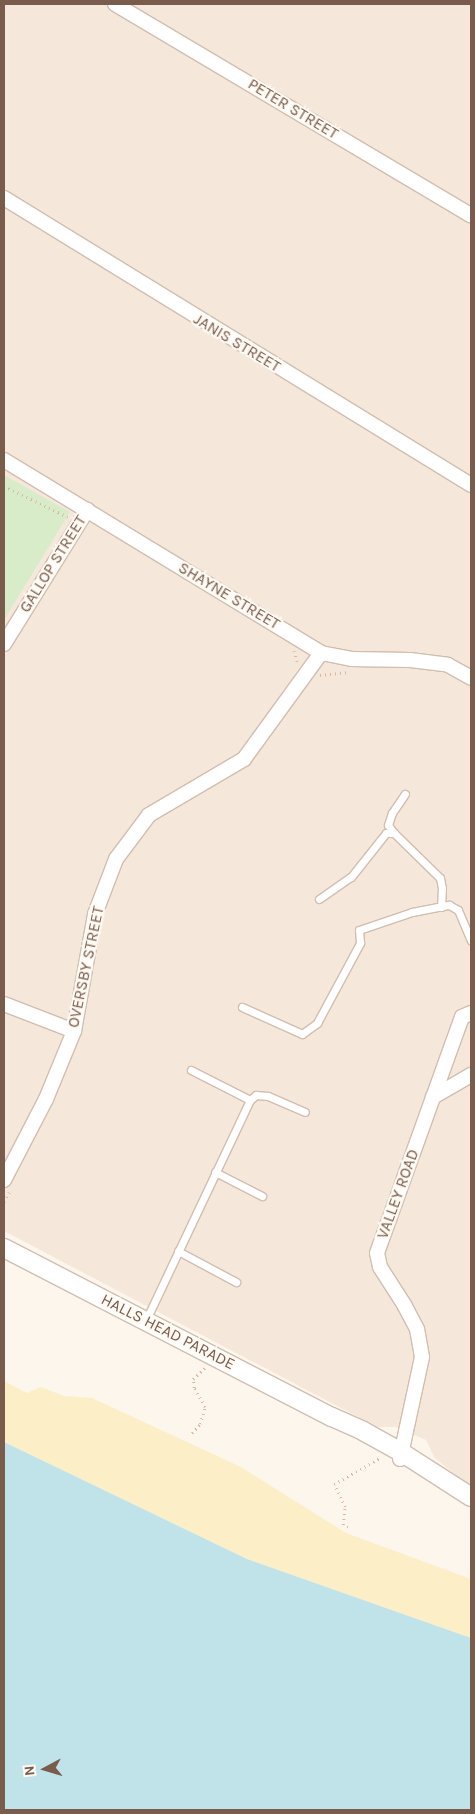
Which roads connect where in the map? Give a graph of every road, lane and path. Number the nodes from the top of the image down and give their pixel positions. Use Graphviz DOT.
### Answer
graph roads {
  1 [pos="115,4"];
  2 [pos="4,198"];
  3 [pos="471,215"];
  4 [pos="4,460"];
  5 [pos="471,485"];
  6 [pos="86,510"];
  7 [pos="4,644"];
  8 [pos="322,653"];
  9 [pos="471,678"];
  10 [pos="405,794"];
  11 [pos="394,833"];
  12 [pos="319,899"];
  13 [pos="441,907"];
  14 [pos="471,940"];
  15 [pos="4,1004"];
  16 [pos="242,1007"];
  17 [pos="471,1013"];
  18 [pos="74,1031"];
  19 [pos="191,1070"];
  20 [pos="471,1075"];
  21 [pos="433,1097"];
  22 [pos="250,1100"];
  23 [pos="305,1112"];
  24 [pos="215,1172"];
  25 [pos="4,1180"];
  26 [pos="262,1196"];
  27 [pos="4,1248"];
  28 [pos="178,1251"];
  29 [pos="236,1282"];
  30 [pos="146,1320"];
  31 [pos="209,1364"];
  32 [pos="192,1433"];
  33 [pos="400,1456"];
  34 [pos="382,1458"];
  35 [pos="471,1497"];
  36 [pos="471,1506"];
  37 [pos="348,1527"];
  1 -- 3 [label="street, PETER STREET"];
  2 -- 5 [label="street, JANIS STREET"];
  4 -- 6 [label="street, SHAYNE STREET"];
  6 -- 7 [label="street, GALLOP STREET"];
  6 -- 8 [label="street, SHAYNE STREET"];
  8 -- 9 [label="street, SHAYNE STREET"];
  8 -- 18 [label="street, OVERSBY STREET"];
  10 -- 11 [label="lane"];
  11 -- 12 [label="lane"];
  11 -- 13 [label="lane"];
  13 -- 14 [label="lane"];
  13 -- 16 [label="lane"];
  15 -- 18 [label="street"];
  17 -- 21 [label="street, VALLEY ROAD"];
  18 -- 25 [label="street, OVERSBY STREET"];
  19 -- 22 [label="lane"];
  20 -- 21 [label="street"];
  21 -- 33 [label="street, VALLEY ROAD"];
  22 -- 23 [label="lane"];
  22 -- 24 [label="lane"];
  24 -- 26 [label="lane"];
  24 -- 28 [label="lane"];
  27 -- 30 [label="street, HALLS HEAD PARADE"];
  28 -- 29 [label="lane"];
  28 -- 30 [label="lane"];
  30 -- 33 [label="street, HALLS HEAD PARADE"];
  31 -- 32 [label="path"];
  33 -- 35 [label="street, HALLS HEAD PARADE"];
  33 -- 36 [label="street, HALLS HEAD PARADE"];
  34 -- 37 [label="path"];
}
